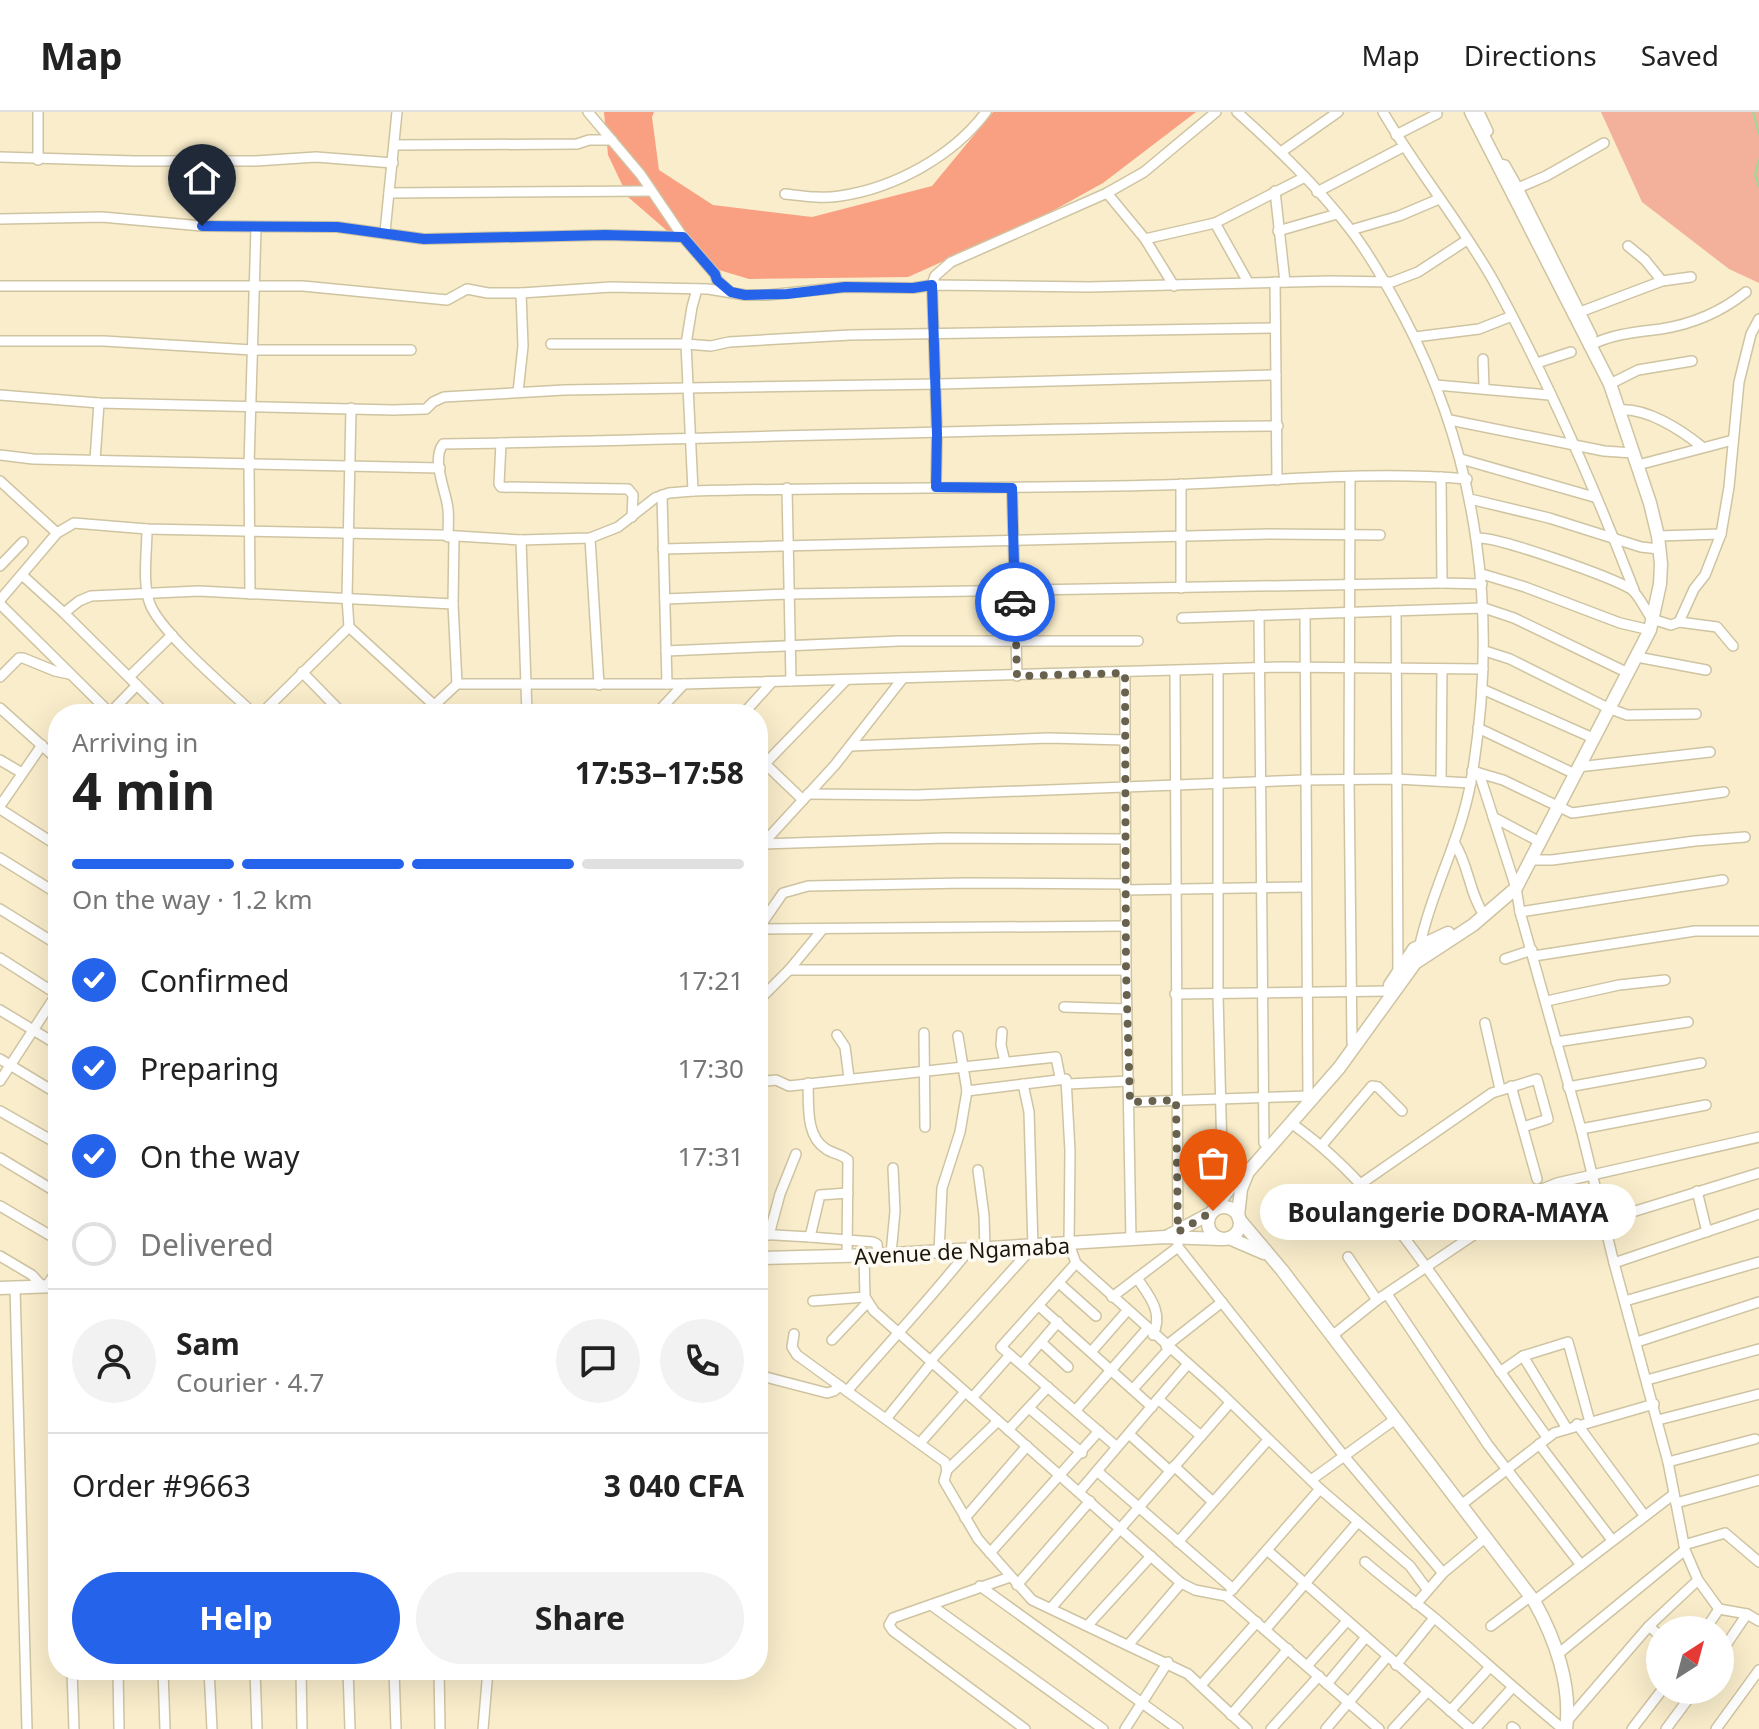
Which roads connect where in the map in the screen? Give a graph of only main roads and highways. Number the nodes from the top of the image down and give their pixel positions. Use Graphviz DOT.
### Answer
graph roads {
  1 [pos="1471,112"];
  2 [pos="1482,120"];
  3 [pos="1484,916"];
  4 [pos="1414,960"];
  5 [pos="1212,1212"];
  6 [pos="1238,1217"];
  7 [pos="1175,1239"];
  8 [pos="1225,1239"];
  9 [pos="768,1258"];
  10 [pos="1273,1259"];
  11 [pos="48,1287"];
  12 [pos="0,1288"];
  13 [pos="1566,1726"];
  1 -- 2 [label="main road"];
  2 -- 3 [label="main road"];
  3 -- 4 [label="main road"];
  3 -- 4 [label="main road"];
  4 -- 5 [label="main road"];
  4 -- 6 [label="main road"];
  5 -- 6 [label="main road"];
  5 -- 7 [label="main road, Avenue de Ngamaba"];
  5 -- 8 [label="main road"];
  6 -- 8 [label="main road"];
  6 -- 10 [label="main road"];
  7 -- 8 [label="main road, Avenue de Ngamaba"];
  7 -- 9 [label="main road, Avenue de Ngamaba"];
  8 -- 10 [label="main road"];
  10 -- 13 [label="main road"];
  11 -- 12 [label="main road"];
}
